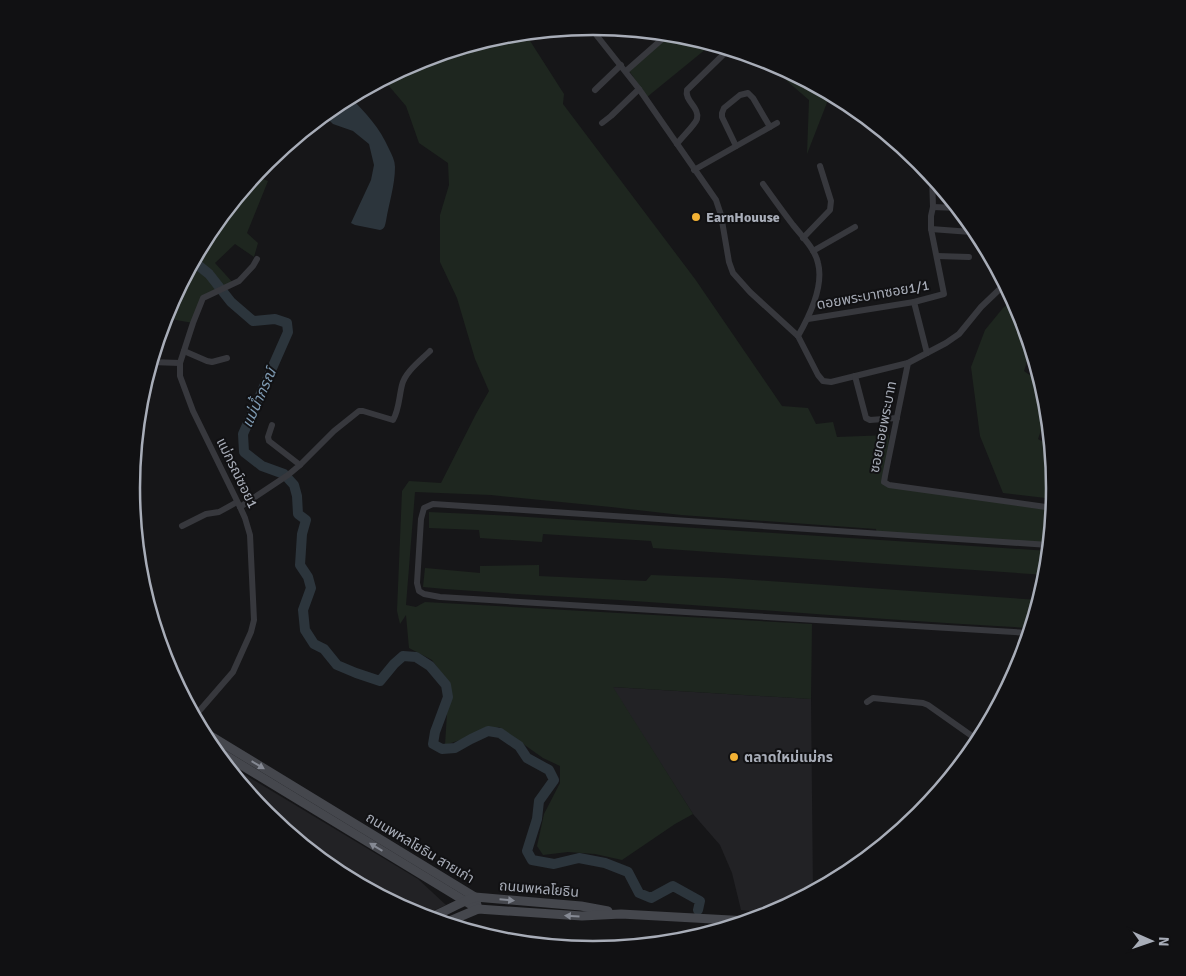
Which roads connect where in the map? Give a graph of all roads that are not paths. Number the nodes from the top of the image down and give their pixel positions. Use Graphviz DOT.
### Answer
graph roads {
  1 [pos="597,35"];
  2 [pos="661,40"];
  3 [pos="724,54"];
  4 [pos="621,65"];
  5 [pos="626,71"];
  6 [pos="639,89"];
  7 [pos="596,90"];
  8 [pos="602,122"];
  9 [pos="778,123"];
  10 [pos="770,128"];
  11 [pos="677,144"];
  12 [pos="736,146"];
  13 [pos="820,166"];
  14 [pos="694,170"];
  15 [pos="763,184"];
  16 [pos="932,187"];
  17 [pos="933,207"];
  18 [pos="949,208"];
  19 [pos="856,227"];
  20 [pos="931,229"];
  21 [pos="967,232"];
  22 [pos="803,238"];
  23 [pos="813,252"];
  24 [pos="937,256"];
  25 [pos="969,257"];
  26 [pos="257,258"];
  27 [pos="1000,289"];
  28 [pos="914,302"];
  29 [pos="808,319"];
  30 [pos="798,336"];
  31 [pos="184,351"];
  32 [pos="430,351"];
  33 [pos="927,353"];
  34 [pos="227,358"];
  35 [pos="158,362"];
  36 [pos="908,363"];
  37 [pos="180,364"];
  38 [pos="855,376"];
  39 [pos="897,418"];
  40 [pos="272,425"];
  41 [pos="300,465"];
  42 [pos="239,504"];
  43 [pos="1045,507"];
  44 [pos="182,526"];
  45 [pos="1042,545"];
  46 [pos="1022,633"];
  47 [pos="867,702"];
  48 [pos="199,711"];
  49 [pos="972,736"];
  50 [pos="215,739"];
  51 [pos="229,758"];
  52 [pos="448,890"];
  53 [pos="475,897"];
  54 [pos="464,901"];
  55 [pos="478,909"];
  56 [pos="447,910"];
  57 [pos="438,914"];
  58 [pos="621,914"];
  59 [pos="454,919"];
  60 [pos="730,920"];
  1 -- 4 [label="street"];
  2 -- 5 [label="street"];
  3 -- 11 [label="street"];
  4 -- 5 [label="street"];
  4 -- 7 [label="street"];
  5 -- 6 [label="street"];
  6 -- 8 [label="street"];
  6 -- 11 [label="street"];
  9 -- 10 [label="street"];
  10 -- 12 [label="street"];
  10 -- 12 [label="street"];
  11 -- 14 [label="street"];
  12 -- 14 [label="street"];
  13 -- 22 [label="street"];
  14 -- 30 [label="street"];
  15 -- 22 [label="street"];
  16 -- 17 [label="street, ดอยพระบาทซอย1/1"];
  17 -- 18 [label="street"];
  17 -- 20 [label="street, ดอยพระบาทซอย1/1"];
  19 -- 23 [label="street"];
  20 -- 21 [label="street"];
  20 -- 24 [label="street, ดอยพระบาทซอย1/1"];
  22 -- 23 [label="street"];
  23 -- 29 [label="street"];
  24 -- 25 [label="street"];
  24 -- 28 [label="street, ดอยพระบาทซอย1/1"];
  26 -- 31 [label="street, แม่กรณ์ซอย1"];
  27 -- 33 [label="street"];
  28 -- 29 [label="street, ดอยพระบาทซอย1/1"];
  28 -- 33 [label="street"];
  29 -- 30 [label="street"];
  30 -- 38 [label="street"];
  31 -- 34 [label="street"];
  31 -- 37 [label="street, แม่กรณ์ซอย1"];
  32 -- 41 [label="street"];
  33 -- 36 [label="street"];
  35 -- 37 [label="street"];
  36 -- 38 [label="street"];
  36 -- 39 [label="street, ซอยดอยพระบาท"];
  37 -- 42 [label="street, แม่กรณ์ซอย1"];
  38 -- 39 [label="street"];
  39 -- 43 [label="street, ซอยดอยพระบาท"];
  40 -- 41 [label="street"];
  41 -- 42 [label="street"];
  42 -- 44 [label="street"];
  42 -- 48 [label="street, แม่กรณ์ซอย1"];
  45 -- 46 [label="street"];
  47 -- 49 [label="street"];
  50 -- 53 [label="main road, ถนนพหลโยธิน สายเก่า, one-way"];
  52 -- 51 [label="main road, ถนนพหลโยธิน สายเก่า, one-way"];
  52 -- 54 [label="main road, ถนนพหลโยธิน สายเก่า"];
  52 -- 56 [label="main road"];
  53 -- 54 [label="main road, ถนนพหลโยธิน"];
  53 -- 55 [label="main road, ถนนพหลโยธิน สายเก่า"];
  53 -- 58 [label="main road, ถนนพหลโยธิน, one-way"];
  54 -- 55 [label="main road, ถนนพหลโยธิน สายเก่า"];
  54 -- 56 [label="main road, ถนนพหลโยธิน"];
  58 -- 55 [label="main road, ถนนพหลโยธิน, one-way"];
  55 -- 59 [label="main road, ถนนพหลโยธิน"];
  56 -- 57 [label="main road, ถนนพหลโยธิน"];
  58 -- 60 [label="main road, ถนนพหลโยธิน"];
}
